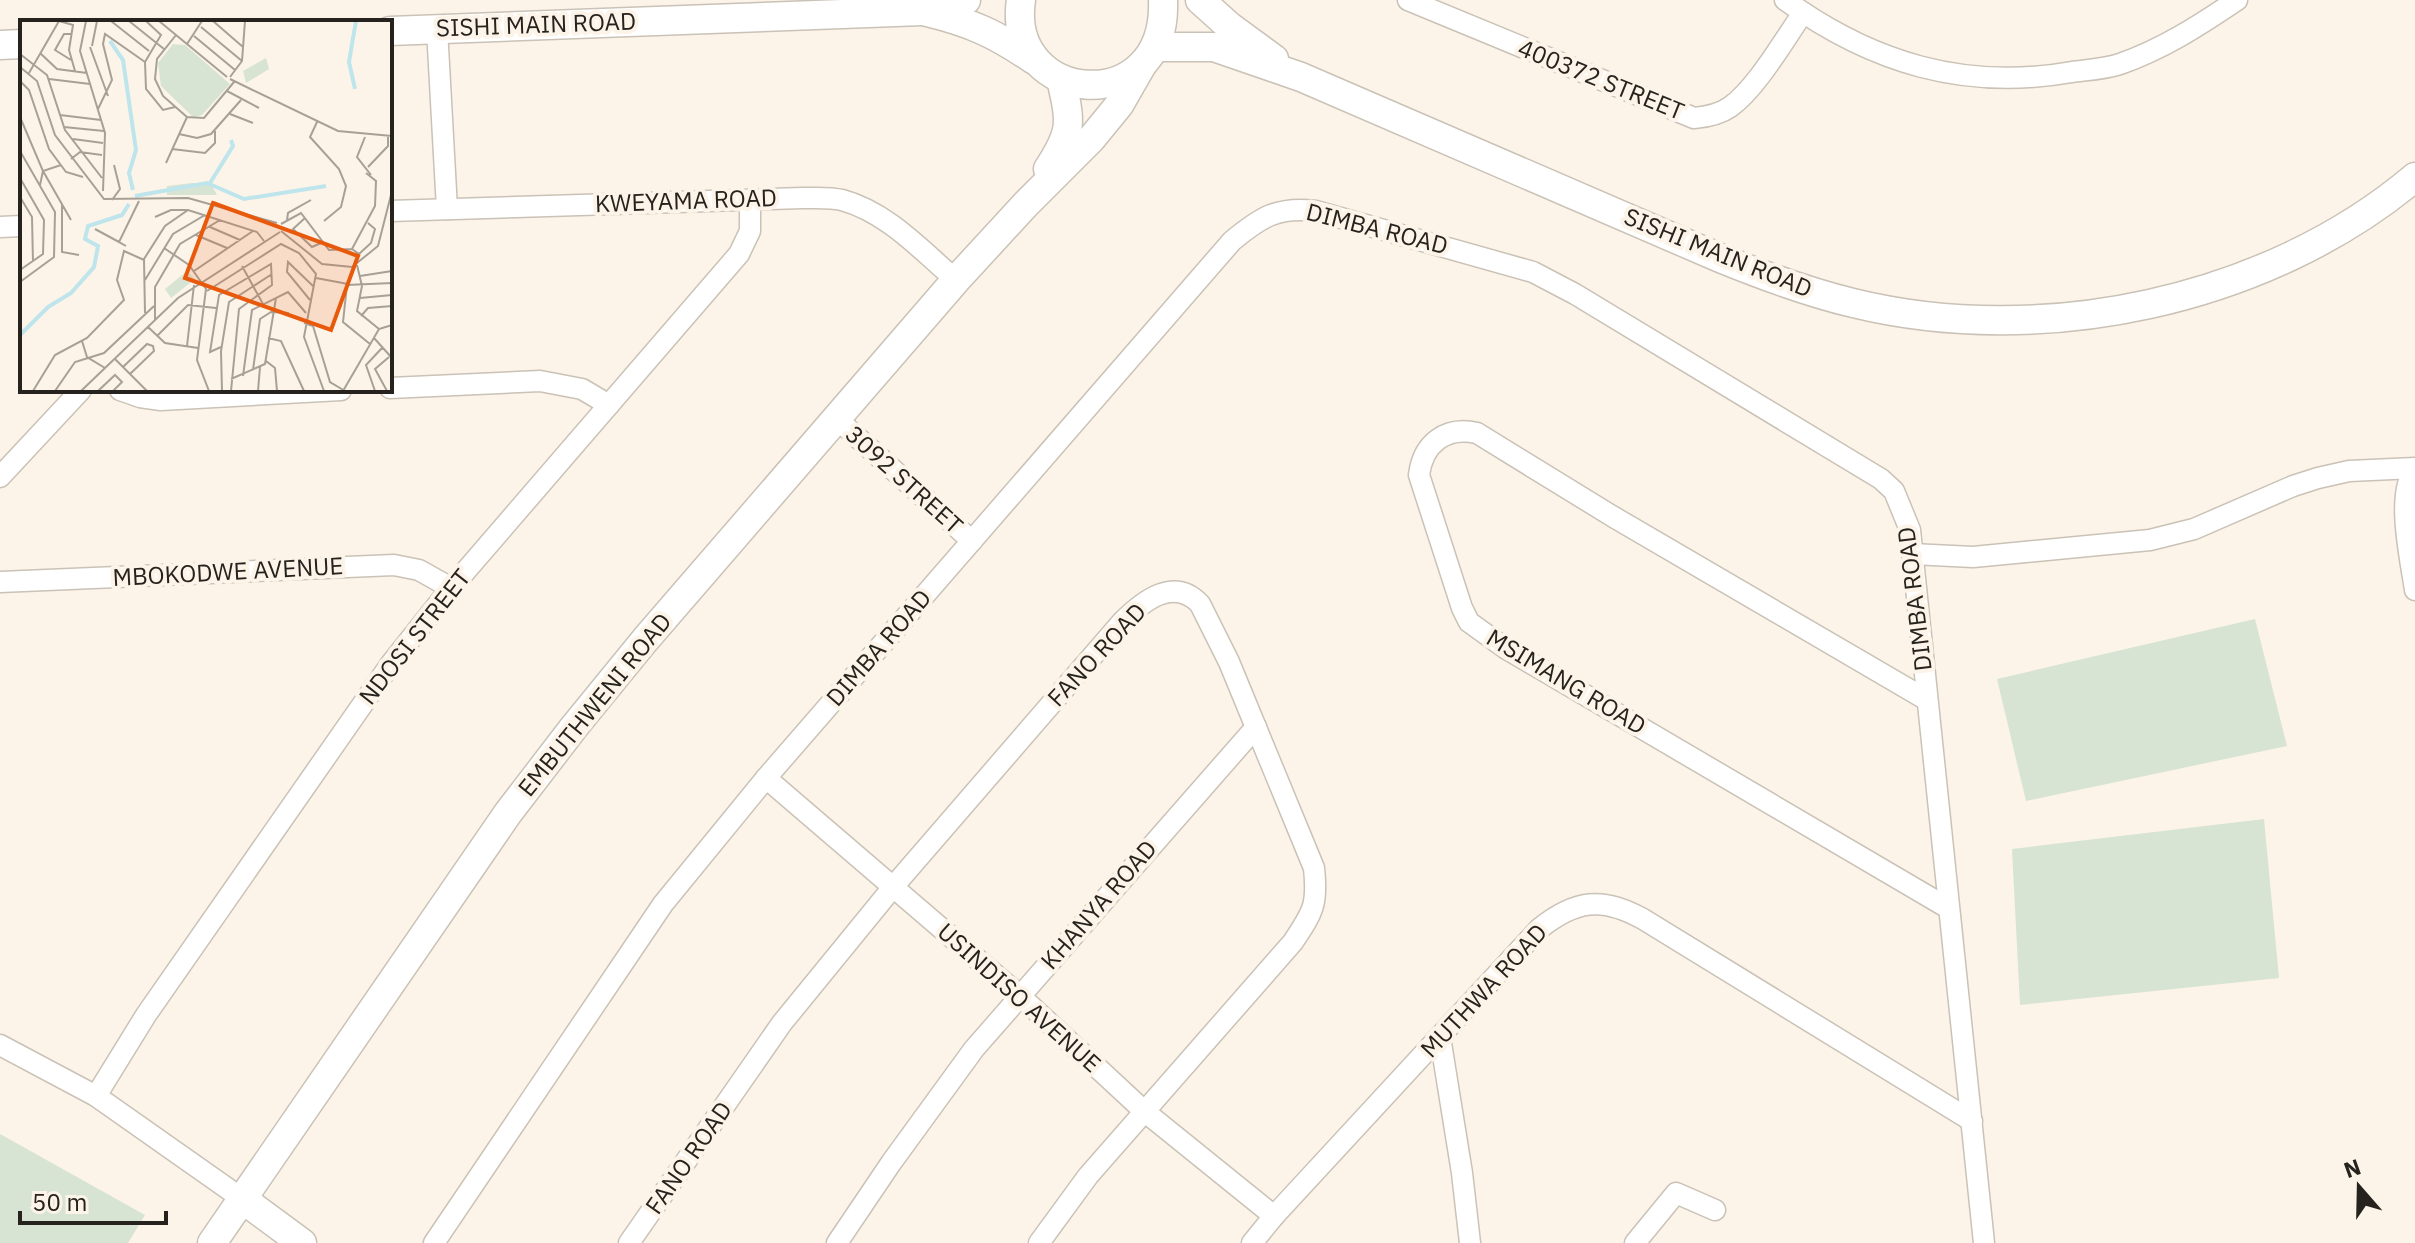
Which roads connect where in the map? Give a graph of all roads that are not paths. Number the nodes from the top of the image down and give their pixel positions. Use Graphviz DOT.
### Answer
graph roads {
  1 [pos="966,0"];
  2 [pos="1021,0"];
  3 [pos="1163,0"];
  4 [pos="1200,0"];
  5 [pos="1408,0"];
  6 [pos="1785,0"];
  7 [pos="2237,0"];
  8 [pos="922,11"];
  9 [pos="1803,13"];
  10 [pos="437,29"];
  11 [pos="392,31"];
  12 [pos="20,44"];
  13 [pos="0,45"];
  14 [pos="1149,56"];
  15 [pos="1038,62"];
  16 [pos="1301,77"];
  17 [pos="1061,79"];
  18 [pos="2415,177"];
  19 [pos="750,200"];
  20 [pos="1026,204"];
  21 [pos="447,209"];
  22 [pos="392,211"];
  23 [pos="20,226"];
  24 [pos="0,227"];
  25 [pos="956,280"];
  26 [pos="392,388"];
  27 [pos="79,392"];
  28 [pos="126,392"];
  29 [pos="305,392"];
  30 [pos="609,405"];
  31 [pos="837,419"];
  32 [pos="2415,469"];
  33 [pos="0,477"];
  34 [pos="972,541"];
  35 [pos="1912,554"];
  36 [pos="0,582"];
  37 [pos="451,588"];
  38 [pos="2415,590"];
  39 [pos="1927,700"];
  40 [pos="1256,727"];
  41 [pos="766,778"];
  42 [pos="893,887"];
  43 [pos="1948,908"];
  44 [pos="1019,995"];
  45 [pos="1440,1037"];
  46 [pos="0,1045"];
  47 [pos="96,1096"];
  48 [pos="1144,1111"];
  49 [pos="1972,1121"];
  50 [pos="241,1198"];
  51 [pos="1715,1210"];
  52 [pos="1274,1216"];
  53 [pos="212,1243"];
  54 [pos="302,1243"];
  55 [pos="434,1243"];
  56 [pos="629,1243"];
  57 [pos="837,1243"];
  58 [pos="1039,1243"];
  59 [pos="1252,1243"];
  60 [pos="1470,1243"];
  61 [pos="1635,1243"];
  62 [pos="1984,1243"];
  1 -- 8 [label="street, SISHI MAIN ROAD"];
  2 -- 15 [label="street"];
  3 -- 14 [label="street, EMBUTHWENI ROAD"];
  4 -- 16 [label="street, SISHI MAIN ROAD"];
  5 -- 9 [label="street, 400372 STREET"];
  6 -- 9 [label="street"];
  7 -- 9 [label="street"];
  8 -- 10 [label="street, SISHI MAIN ROAD"];
  8 -- 15 [label="street, SISHI MAIN ROAD"];
  10 -- 11 [label="street, SISHI MAIN ROAD"];
  10 -- 21 [label="street"];
  12 -- 13 [label="street"];
  14 -- 16 [label="street, SISHI MAIN ROAD"];
  14 -- 17 [label="street"];
  14 -- 20 [label="street, EMBUTHWENI ROAD"];
  15 -- 17 [label="street, SISHI MAIN ROAD"];
  16 -- 18 [label="street, SISHI MAIN ROAD"];
  17 -- 20 [label="street, EMBUTHWENI ROAD"];
  19 -- 21 [label="street, KWEYAMA ROAD"];
  19 -- 25 [label="street, KWEYAMA ROAD"];
  19 -- 30 [label="street, NDOSI STREET"];
  20 -- 25 [label="street, EMBUTHWENI ROAD"];
  21 -- 22 [label="street, KWEYAMA ROAD"];
  23 -- 24 [label="street"];
  25 -- 31 [label="street, EMBUTHWENI ROAD"];
  26 -- 30 [label="street"];
  27 -- 33 [label="street"];
  28 -- 29 [label="street"];
  30 -- 37 [label="street, NDOSI STREET"];
  31 -- 34 [label="street, 3092 STREET"];
  31 -- 50 [label="street, EMBUTHWENI ROAD"];
  32 -- 35 [label="street"];
  32 -- 38 [label="street"];
  34 -- 35 [label="street, DIMBA ROAD"];
  34 -- 41 [label="street, DIMBA ROAD"];
  35 -- 39 [label="street, DIMBA ROAD"];
  36 -- 37 [label="street, MBOKODWE AVENUE"];
  37 -- 47 [label="street, NDOSI STREET"];
  39 -- 43 [label="street, DIMBA ROAD"];
  39 -- 43 [label="street, MSIMANG ROAD"];
  40 -- 42 [label="street, FANO ROAD"];
  40 -- 44 [label="street, KHANYA ROAD"];
  40 -- 48 [label="street, FANO ROAD"];
  41 -- 42 [label="street, USINDISO AVENUE"];
  41 -- 55 [label="street, DIMBA ROAD"];
  42 -- 44 [label="street, USINDISO AVENUE"];
  42 -- 56 [label="street, FANO ROAD"];
  43 -- 49 [label="street, DIMBA ROAD"];
  44 -- 48 [label="street, USINDISO AVENUE"];
  44 -- 57 [label="street, KHANYA ROAD"];
  45 -- 49 [label="street, MUTHWA ROAD"];
  45 -- 52 [label="street, MUTHWA ROAD"];
  45 -- 60 [label="street"];
  46 -- 47 [label="street"];
  47 -- 50 [label="street"];
  48 -- 52 [label="street, USINDISO AVENUE"];
  48 -- 58 [label="street, FANO ROAD"];
  49 -- 62 [label="street, DIMBA ROAD"];
  50 -- 53 [label="street, EMBUTHWENI ROAD"];
  50 -- 54 [label="street"];
  51 -- 61 [label="street"];
  52 -- 59 [label="street, MUTHWA ROAD"];
}
